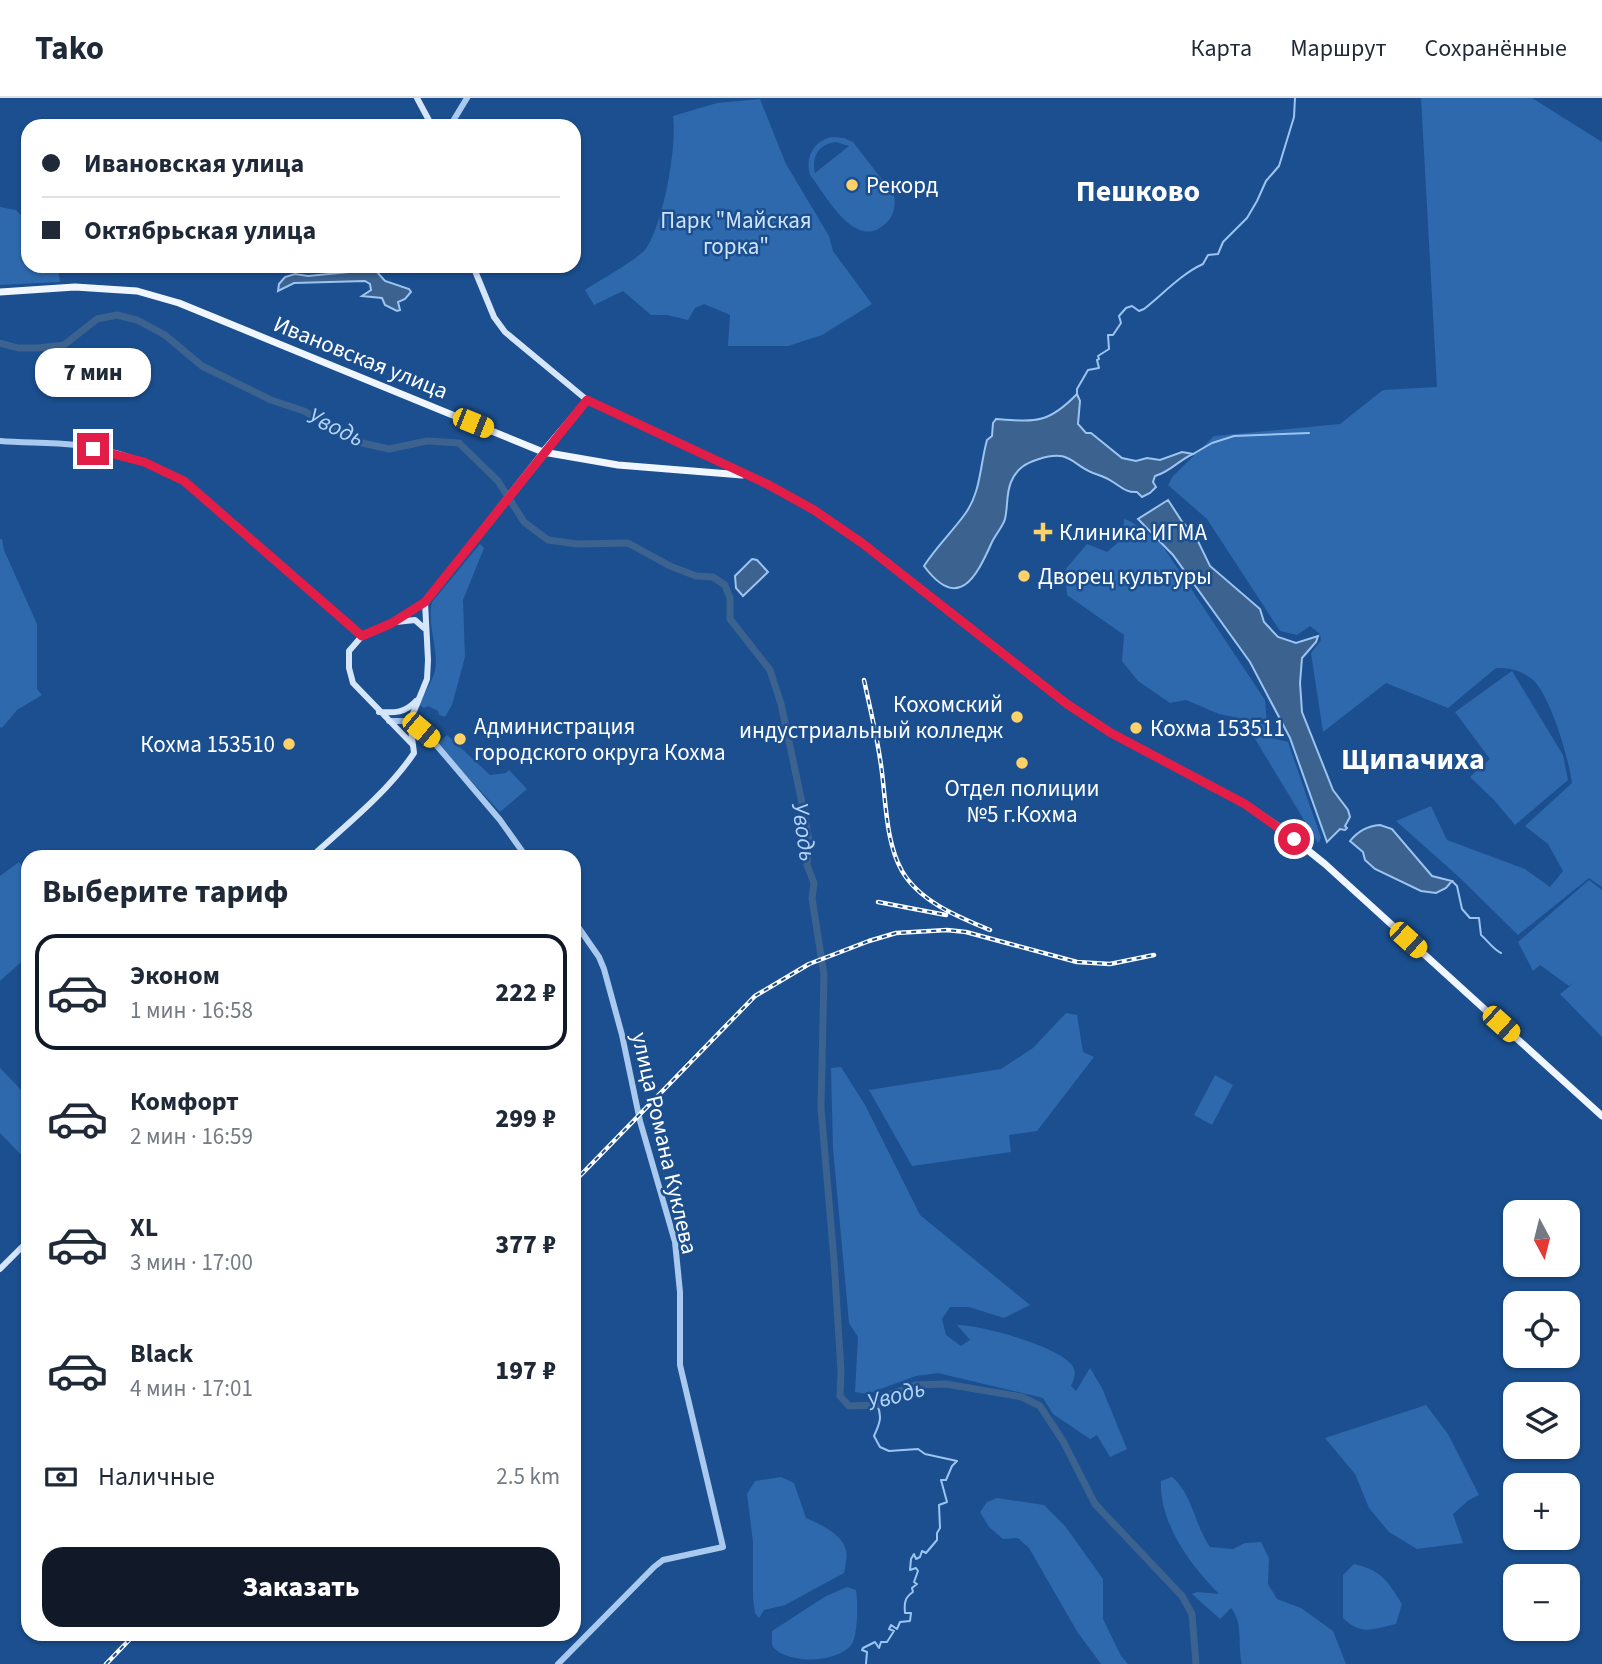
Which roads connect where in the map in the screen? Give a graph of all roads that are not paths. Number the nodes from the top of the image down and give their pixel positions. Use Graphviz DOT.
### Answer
graph roads {
  1 [pos="417,98"];
  2 [pos="467,98"];
  3 [pos="428,119"];
  4 [pos="454,119"];
  5 [pos="476,273"];
  6 [pos="0,292"];
  7 [pos="587,400"];
  8 [pos="0,441"];
  9 [pos="543,452"];
  10 [pos="712,458"];
  11 [pos="706,471"];
  12 [pos="749,476"];
  13 [pos="425,602"];
  14 [pos="392,623"];
  15 [pos="425,633"];
  16 [pos="362,636"];
  17 [pos="417,699"];
  18 [pos="379,712"];
  19 [pos="388,721"];
  20 [pos="410,722"];
  21 [pos="413,745"];
  22 [pos="319,850"];
  23 [pos="521,850"];
  24 [pos="581,931"];
  25 [pos="1602,1116"];
  26 [pos="21,1248"];
  27 [pos="0,1269"];
  28 [pos="581,1641"];
  29 [pos="581,1641"];
  30 [pos="558,1664"];
  1 -- 3 [label="main road"];
  2 -- 4 [label="street"];
  5 -- 7 [label="main road"];
  6 -- 9 [label="main road, Ивановская улица"];
  7 -- 9 [label="main road"];
  7 -- 10 [label="main road, Ивановская улица"];
  8 -- 16 [label="street"];
  9 -- 11 [label="main road, Ивановская улица"];
  9 -- 13 [label="main road"];
  10 -- 11 [label="main road"];
  10 -- 12 [label="main road, Ивановская улица"];
  11 -- 12 [label="main road, Ивановская улица"];
  12 -- 25 [label="main road, Ивановская улица"];
  13 -- 14 [label="main road"];
  13 -- 15 [label="main road"];
  14 -- 15 [label="main road"];
  14 -- 16 [label="main road"];
  15 -- 17 [label="main road"];
  16 -- 18 [label="main road"];
  17 -- 18 [label="main road"];
  17 -- 20 [label="main road"];
  18 -- 19 [label="main road"];
  19 -- 20 [label="street"];
  19 -- 21 [label="main road"];
  20 -- 21 [label="main road"];
  20 -- 23 [label="street"];
  21 -- 22 [label="main road"];
  24 -- 28 [label="street, улица Романа Куклева"];
  26 -- 27 [label="main road"];
  29 -- 30 [label="street, улица Романа Куклева"];
}
